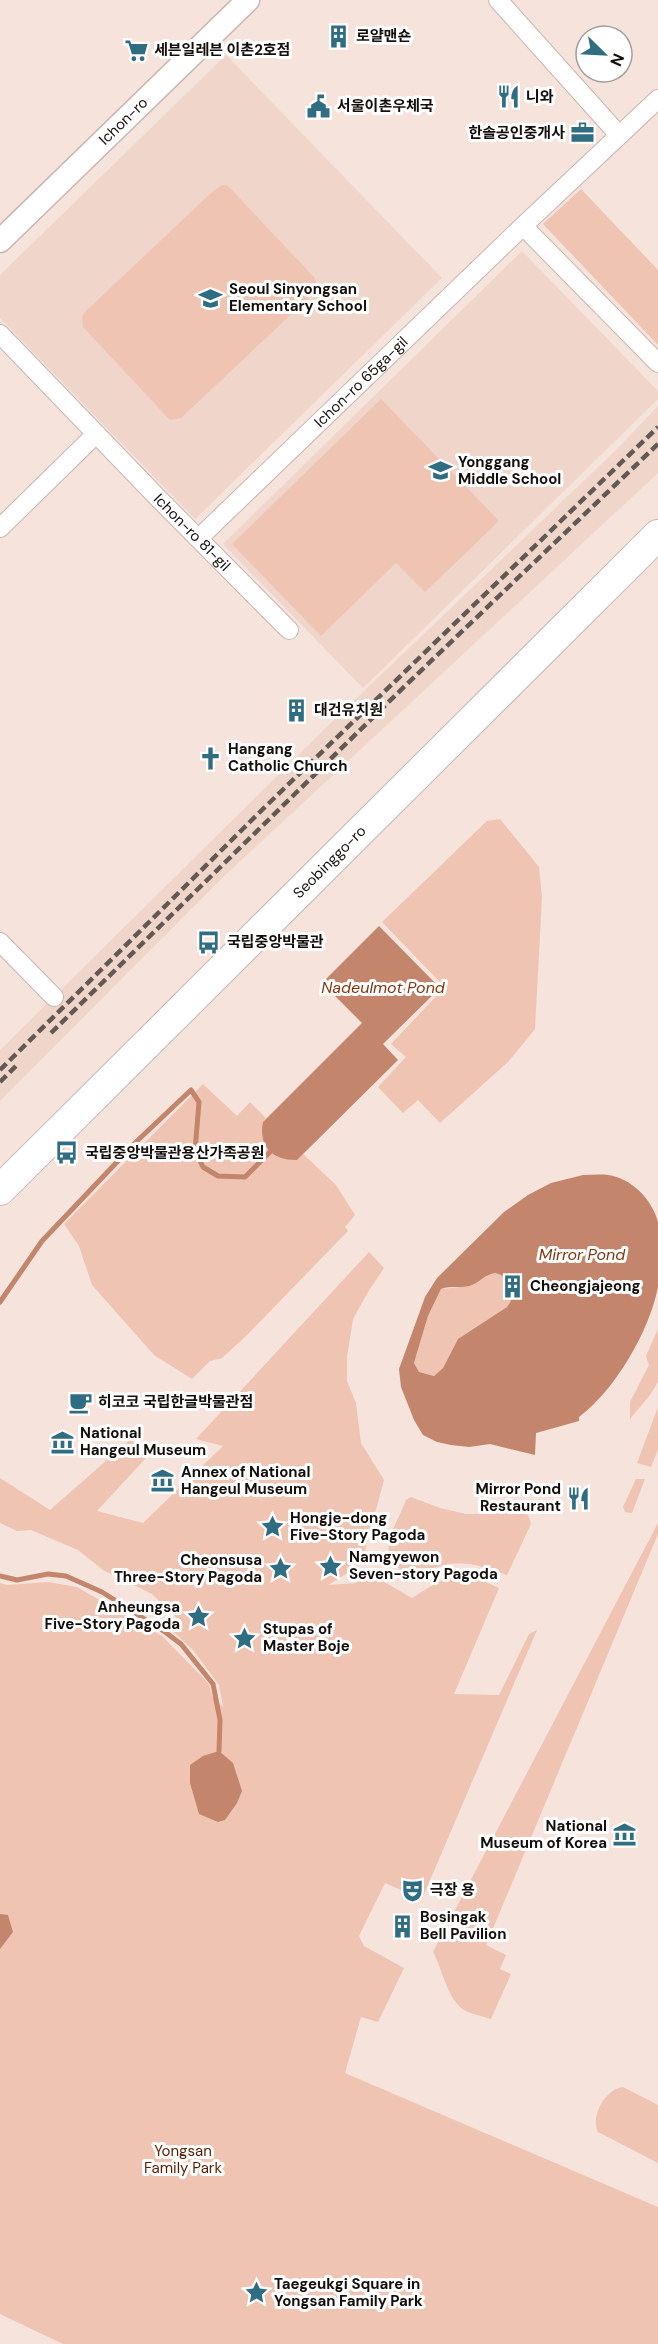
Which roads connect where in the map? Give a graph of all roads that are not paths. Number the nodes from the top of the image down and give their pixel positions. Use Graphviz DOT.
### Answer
graph roads {
  1 [pos="248,0"];
  2 [pos="498,0"];
  3 [pos="658,99"];
  4 [pos="619,135"];
  5 [pos="522,226"];
  6 [pos="0,241"];
  7 [pos="0,334"];
  8 [pos="658,363"];
  9 [pos="96,434"];
  10 [pos="0,528"];
  11 [pos="658,535"];
  12 [pos="199,538"];
  13 [pos="289,630"];
  14 [pos="0,942"];
  15 [pos="54,997"];
  16 [pos="68,1122"];
  17 [pos="0,1160"];
  18 [pos="0,1190"];
  1 -- 6 [label="street, Ichon-ro"];
  2 -- 4 [label="street"];
  3 -- 4 [label="street, Ichon-ro 65ga-gil"];
  4 -- 5 [label="street, Ichon-ro 65ga-gil"];
  5 -- 8 [label="street"];
  5 -- 12 [label="street, Ichon-ro 65ga-gil"];
  7 -- 9 [label="street, Ichon-ro 81-gil"];
  9 -- 10 [label="street"];
  9 -- 12 [label="street, Ichon-ro 81-gil"];
  11 -- 16 [label="main road, Seobinggo-ro"];
  12 -- 13 [label="street, Ichon-ro 81-gil"];
  14 -- 15 [label="street"];
  16 -- 17 [label="main road"];
  16 -- 18 [label="main road, Seobinggo-ro"];
}
